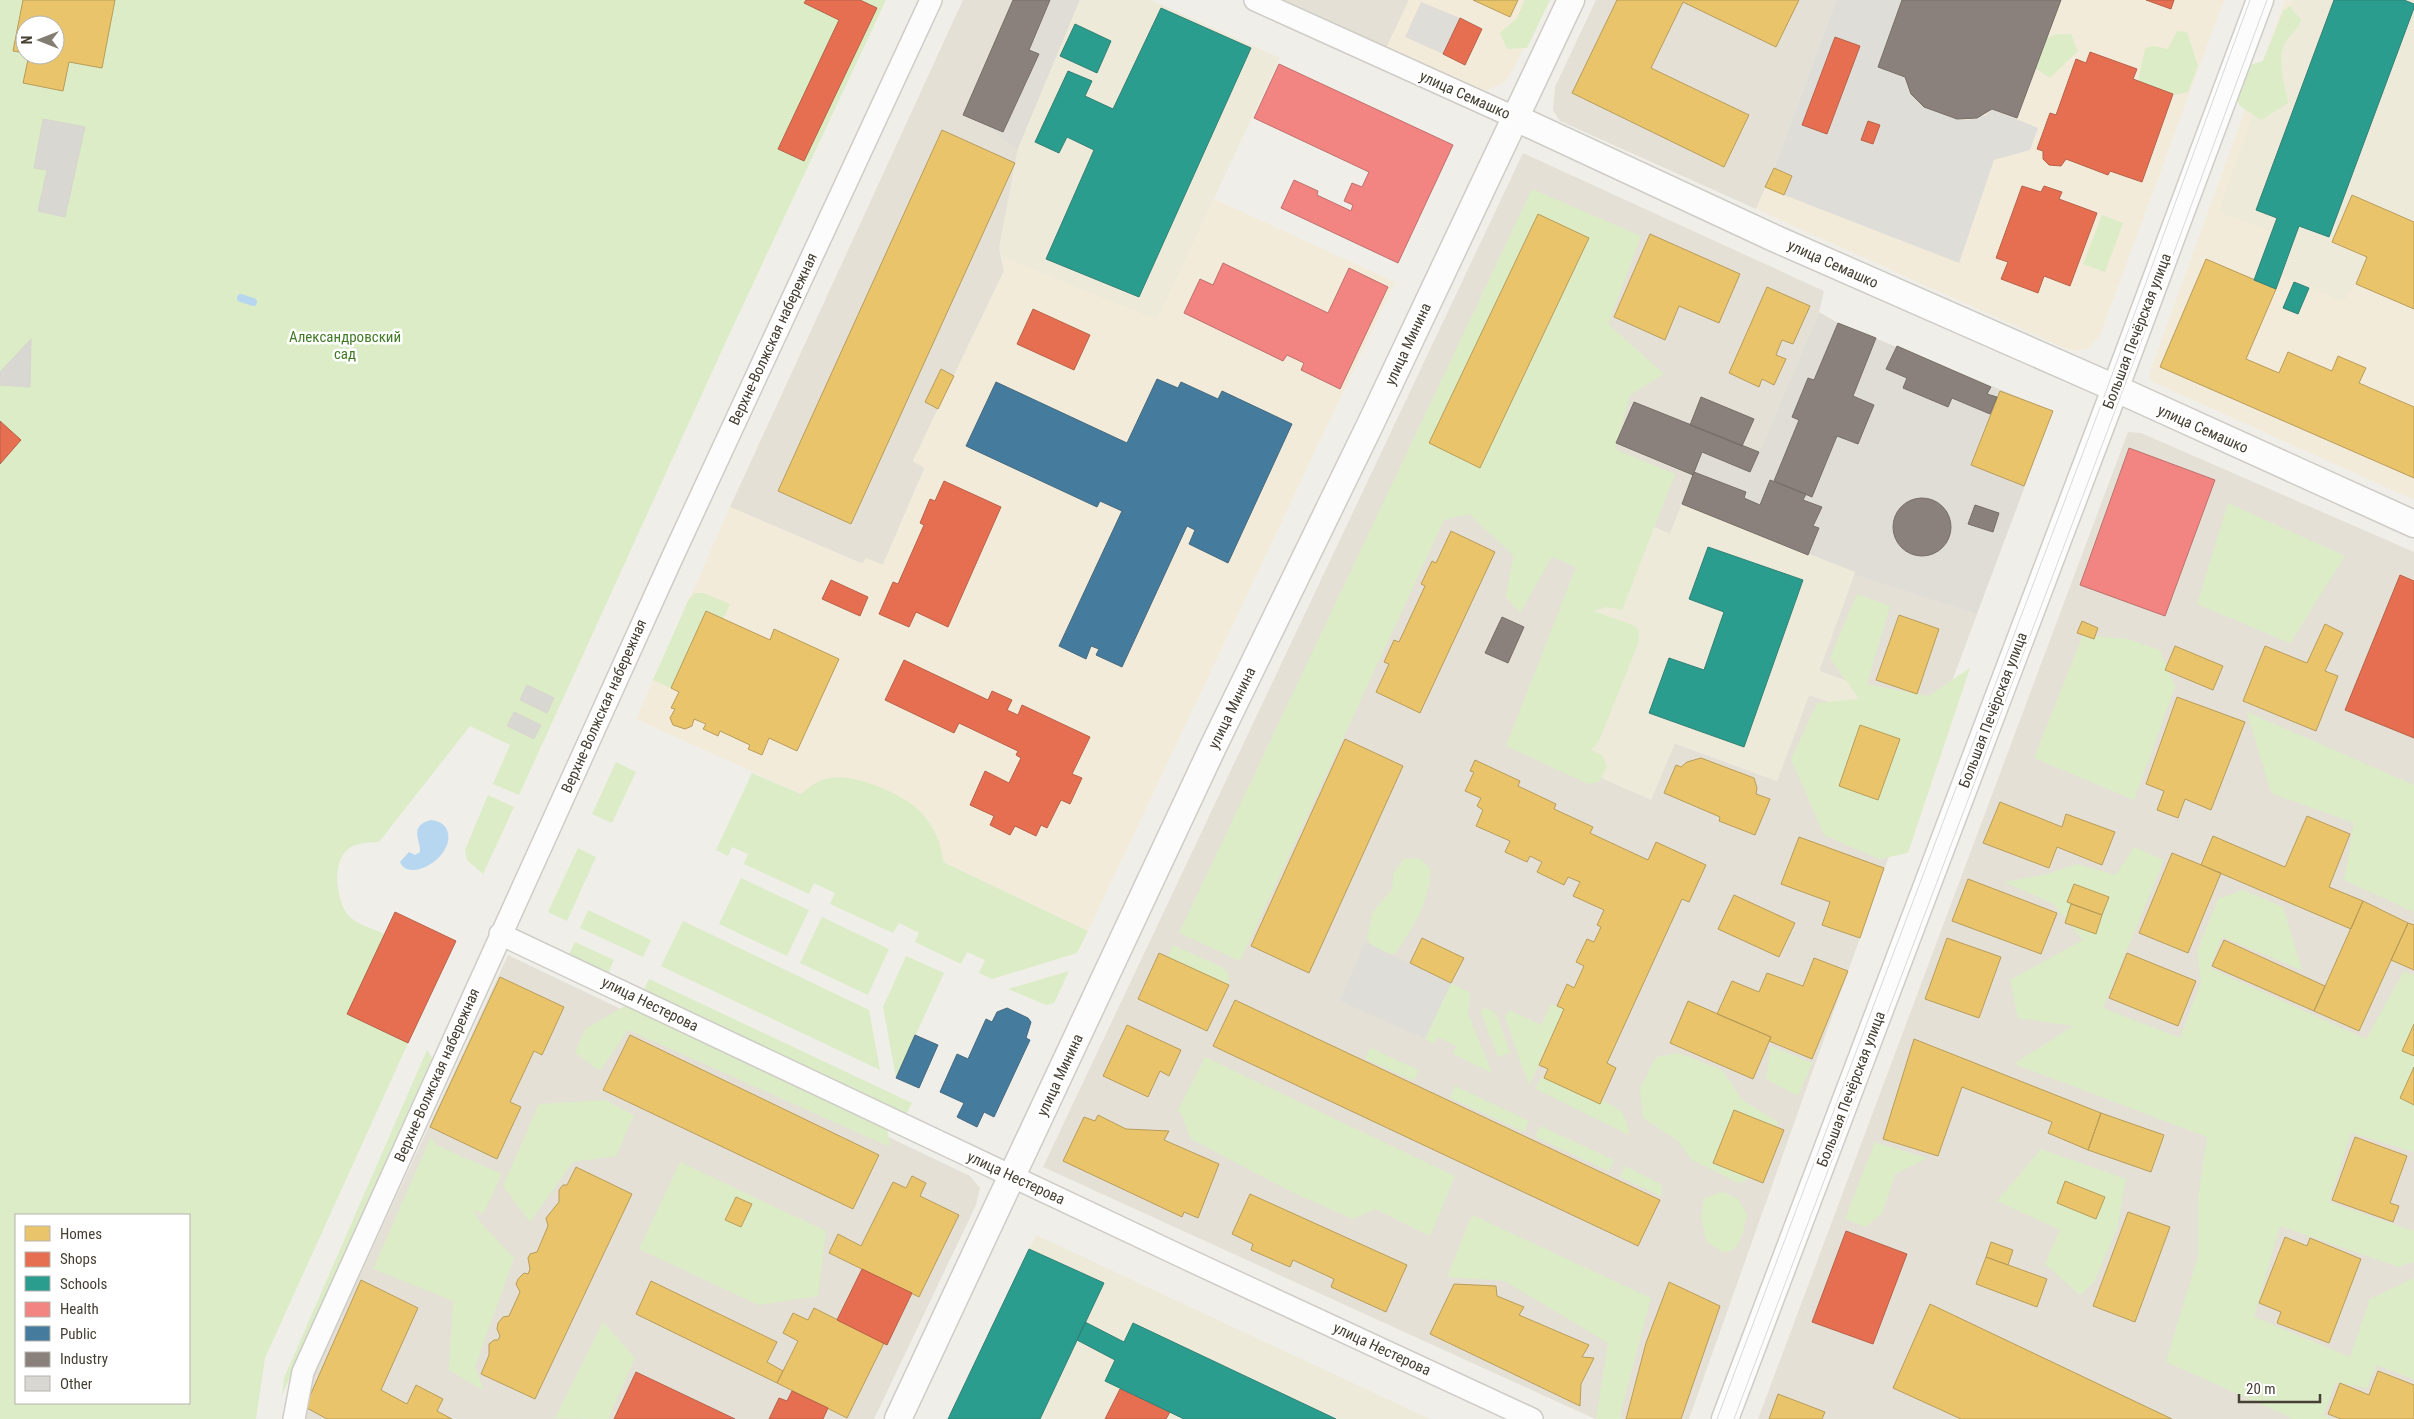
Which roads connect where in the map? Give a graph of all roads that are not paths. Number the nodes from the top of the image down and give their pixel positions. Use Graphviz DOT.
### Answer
graph roads {
  1 [pos="931,0"];
  2 [pos="1255,0"];
  3 [pos="1571,0"];
  4 [pos="2260,0"];
  5 [pos="1516,118"];
  6 [pos="2116,389"];
  7 [pos="2414,524"];
  8 [pos="500,934"];
  9 [pos="1012,1176"];
  10 [pos="294,1419"];
  11 [pos="898,1419"];
  12 [pos="1532,1419"];
  13 [pos="1725,1419"];
  1 -- 8 [label="street, Верхне-Волжская набережная"];
  2 -- 5 [label="street, улица Семашко"];
  3 -- 5 [label="street, улица Минина"];
  4 -- 6 [label="street, Большая Печёрская улица"];
  5 -- 6 [label="street, улица Семашко"];
  5 -- 9 [label="street, улица Минина"];
  6 -- 7 [label="street, улица Семашко"];
  6 -- 13 [label="street, Большая Печёрская улица"];
  8 -- 9 [label="street, улица Нестерова"];
  8 -- 10 [label="street, Верхне-Волжская набережная"];
  9 -- 11 [label="street, улица Минина"];
  9 -- 12 [label="street, улица Нестерова"];
}
